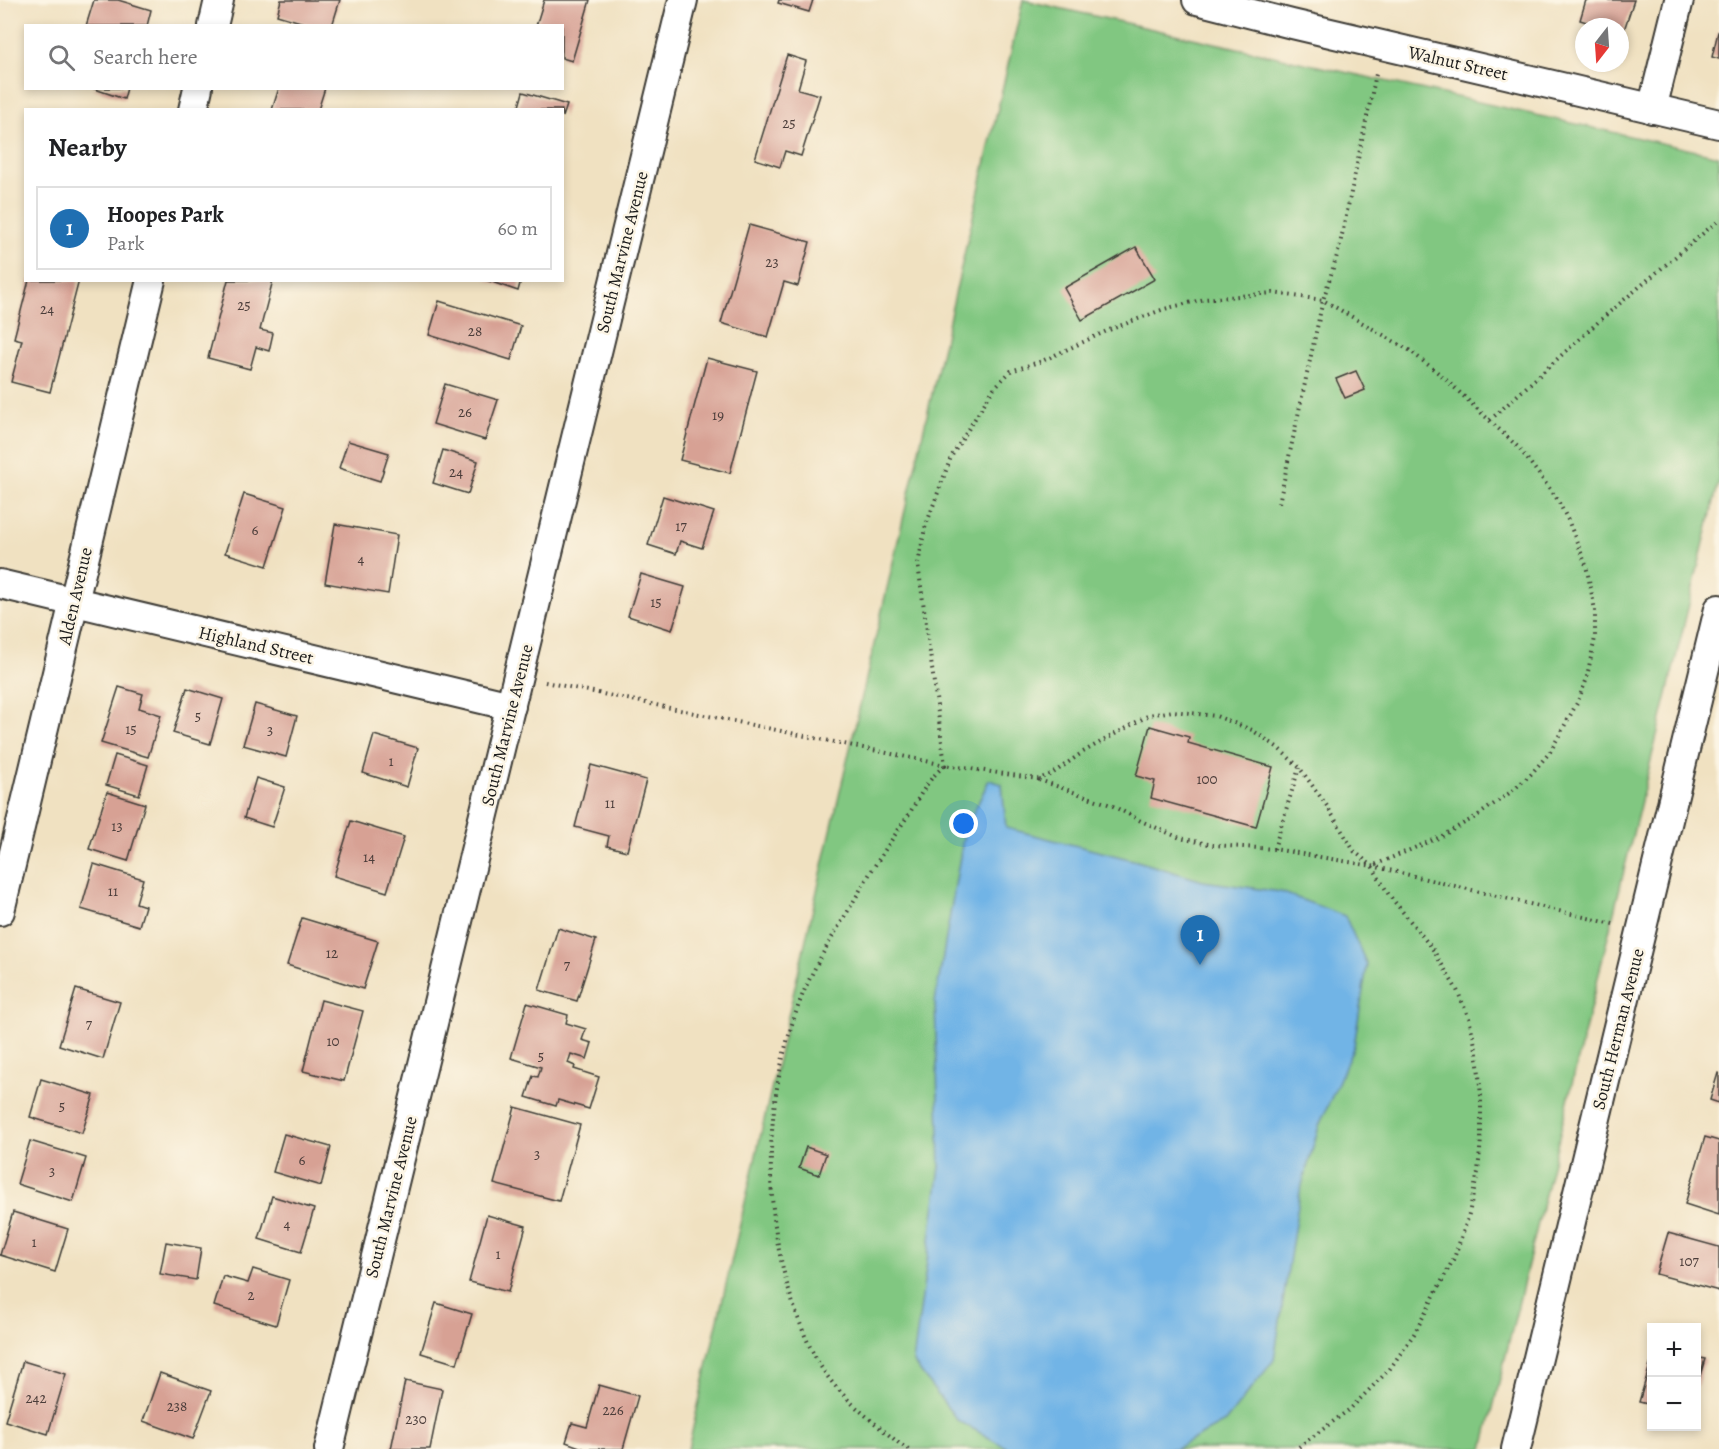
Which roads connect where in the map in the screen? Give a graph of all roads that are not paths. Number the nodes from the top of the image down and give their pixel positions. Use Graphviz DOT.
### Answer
graph roads {
  1 [pos="219,0"];
  2 [pos="683,0"];
  3 [pos="1197,0"];
  4 [pos="1679,0"];
  5 [pos="1295,12"];
  6 [pos="213,24"];
  7 [pos="198,90"];
  8 [pos="193,108"];
  9 [pos="1652,109"];
  10 [pos="1719,124"];
  11 [pos="151,282"];
  12 [pos="0,584"];
  13 [pos="74,602"];
  14 [pos="1719,609"];
  15 [pos="511,706"];
  16 [pos="0,911"];
  17 [pos="329,1449"];
  18 [pos="1516,1449"];
  1 -- 6 [label="street"];
  2 -- 15 [label="street, South Marvine Avenue"];
  3 -- 5 [label="street, Walnut Street"];
  4 -- 9 [label="street"];
  5 -- 9 [label="street, Walnut Street"];
  7 -- 8 [label="street"];
  9 -- 10 [label="street, Walnut Street"];
  11 -- 13 [label="street, Alden Avenue"];
  12 -- 13 [label="street, Highland Street"];
  13 -- 15 [label="street, Highland Street"];
  13 -- 16 [label="street, Alden Avenue"];
  14 -- 18 [label="street, South Herman Avenue"];
  15 -- 17 [label="street, South Marvine Avenue"];
}
